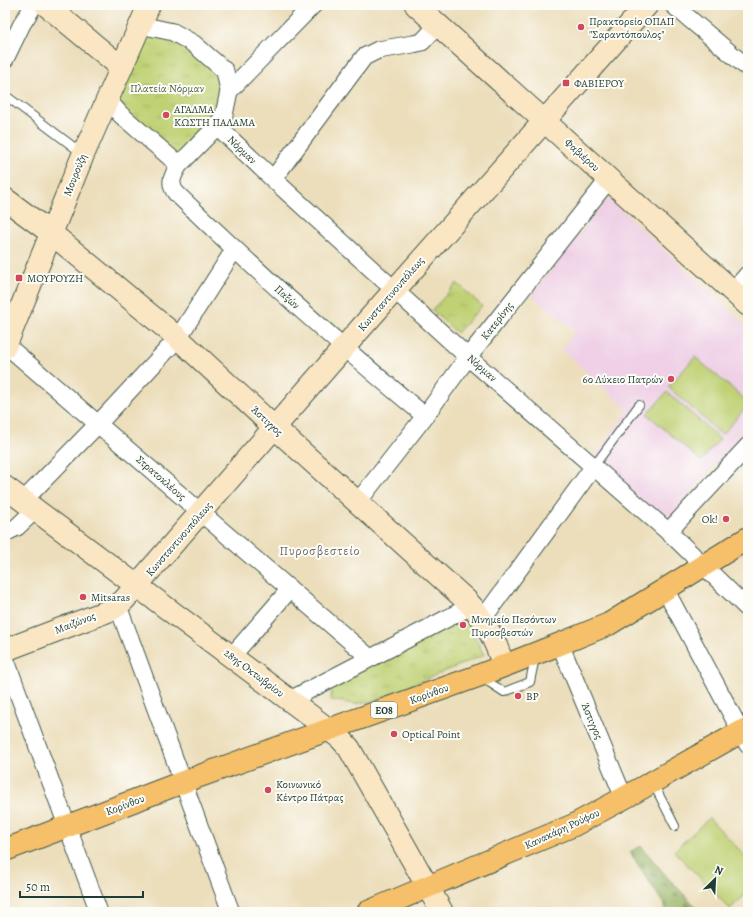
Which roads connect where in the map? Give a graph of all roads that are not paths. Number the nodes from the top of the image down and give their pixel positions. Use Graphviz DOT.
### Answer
graph roads {
  1 [pos="34,5"];
  2 [pos="46,5"];
  3 [pos="149,5"];
  4 [pos="313,5"];
  5 [pos="416,5"];
  6 [pos="647,5"];
  7 [pos="673,5"];
  8 [pos="140,25"];
  9 [pos="438,25"];
  10 [pos="5,59"];
  11 [pos="121,67"];
  12 [pos="748,68"];
  13 [pos="229,91"];
  14 [pos="5,95"];
  15 [pos="107,99"];
  16 [pos="544,121"];
  17 [pos="217,126"];
  18 [pos="83,155"];
  19 [pos="179,165"];
  20 [pos="273,179"];
  21 [pos="609,179"];
  22 [pos="5,199"];
  23 [pos="51,233"];
  24 [pos="234,250"];
  25 [pos="748,274"];
  26 [pos="395,290"];
  27 [pos="740,298"];
  28 [pos="178,338"];
  29 [pos="6,346"];
  30 [pos="344,348"];
  31 [pos="468,357"];
  32 [pos="639,405"];
  33 [pos="425,416"];
  34 [pos="98,424"];
  35 [pos="275,428"];
  36 [pos="748,446"];
  37 [pos="594,466"];
  38 [pos="5,487"];
  39 [pos="357,503"];
  40 [pos="29,505"];
  41 [pos="201,513"];
  42 [pos="668,532"];
  43 [pos="5,533"];
  44 [pos="748,538"];
  45 [pos="703,565"];
  46 [pos="138,586"];
  47 [pos="290,589"];
  48 [pos="665,589"];
  49 [pos="118,606"];
  50 [pos="748,609"];
  51 [pos="476,613"];
  52 [pos="560,644"];
  53 [pos="5,650"];
  54 [pos="535,654"];
  55 [pos="232,656"];
  56 [pos="5,658"];
  57 [pos="370,658"];
  58 [pos="503,666"];
  59 [pos="478,676"];
  60 [pos="290,700"];
  61 [pos="330,730"];
  62 [pos="746,735"];
  63 [pos="183,782"];
  64 [pos="653,782"];
  65 [pos="624,798"];
  66 [pos="675,826"];
  67 [pos="67,827"];
  68 [pos="5,850"];
  69 [pos="427,888"];
  70 [pos="98,912"];
  71 [pos="231,912"];
  72 [pos="368,912"];
  73 [pos="442,912"];
  1 -- 10 [label="street"];
  2 -- 11 [label="main road"];
  3 -- 8 [label="main road, Μουρούζη"];
  4 -- 13 [label="street"];
  5 -- 9 [label="main road, Φαβιέρου"];
  6 -- 16 [label="main road, Κωνσταντινουπόλεως"];
  7 -- 12 [label="street"];
  8 -- 11 [label="main road, Μουρούζη"];
  8 -- 13 [label="street"];
  9 -- 16 [label="main road, Φαβιέρου"];
  9 -- 20 [label="street"];
  11 -- 15 [label="main road, Μουρούζη"];
  13 -- 17 [label="street"];
  14 -- 18 [label="lane"];
  15 -- 18 [label="main road, Μουρούζη"];
  15 -- 19 [label="street"];
  16 -- 21 [label="main road, Φαβιέρου"];
  16 -- 26 [label="main road, Κωνσταντινουπόλεως"];
  17 -- 19 [label="street"];
  17 -- 20 [label="street, Νόρμαν"];
  18 -- 23 [label="main road, Μουρούζη"];
  19 -- 24 [label="street, Παξών"];
  20 -- 26 [label="street, Νόρμαν"];
  21 -- 27 [label="main road, Φαβιέρου"];
  21 -- 31 [label="street, Κατερίνης"];
  22 -- 23 [label="main road, Άστιγγος"];
  23 -- 28 [label="main road, Άστιγγος"];
  23 -- 29 [label="main road, Μουρούζη"];
  24 -- 28 [label="street"];
  24 -- 30 [label="street, Παξών"];
  25 -- 27 [label="street"];
  26 -- 30 [label="main road, Κωνσταντινουπόλεως"];
  26 -- 31 [label="street, Νόρμαν"];
  28 -- 34 [label="street"];
  28 -- 35 [label="main road, Άστιγγος"];
  29 -- 34 [label="street, Στρατοκλέους"];
  30 -- 33 [label="street, Παξών"];
  30 -- 35 [label="main road, Κωνσταντινουπόλεως"];
  31 -- 33 [label="street, Κατερίνης"];
  31 -- 37 [label="street, Νόρμαν"];
  32 -- 37 [label="lane"];
  33 -- 39 [label="street, Κατερίνης"];
  34 -- 40 [label="street"];
  34 -- 41 [label="street, Στρατοκλέους"];
  35 -- 39 [label="main road, Άστιγγος"];
  35 -- 41 [label="main road, Κωνσταντινουπόλεως"];
  36 -- 42 [label="street"];
  37 -- 42 [label="street, Νόρμαν"];
  37 -- 51 [label="street"];
  38 -- 40 [label="main road, 28ης Οκτωβρίου"];
  39 -- 51 [label="main road, Άστιγγος"];
  40 -- 43 [label="street"];
  40 -- 46 [label="main road, 28ης Οκτωβρίου"];
  41 -- 46 [label="main road, Κωνσταντινουπόλεως"];
  41 -- 47 [label="street, Στρατοκλέους"];
  42 -- 45 [label="street, Νόρμαν"];
  44 -- 45 [label="main road, Κορίνθου / ΕΟ8"];
  45 -- 48 [label="main road, Κορίνθου / ΕΟ8"];
  45 -- 50 [label="street, Νόρμαν"];
  46 -- 49 [label="main road, Μαιζώνος"];
  46 -- 55 [label="main road, 28ης Οκτωβρίου"];
  47 -- 55 [label="street"];
  47 -- 57 [label="street, Στρατοκλέους"];
  48 -- 52 [label="main road, Κορίνθου / ΕΟ8"];
  48 -- 62 [label="street"];
  49 -- 53 [label="main road, Μαιζώνος"];
  49 -- 63 [label="street"];
  51 -- 57 [label="street"];
  51 -- 58 [label="main road, Άστιγγος"];
  52 -- 54 [label="main road, Κορίνθου / ΕΟ8"];
  52 -- 65 [label="street, Άστιγγος"];
  54 -- 58 [label="main road, Κορίνθου / ΕΟ8"];
  54 -- 59 [label="lane"];
  55 -- 60 [label="main road, 28ης Οκτωβρίου"];
  56 -- 67 [label="street"];
  57 -- 60 [label="street"];
  58 -- 59 [label="main road, Κορίνθου / ΕΟ8"];
  59 -- 61 [label="main road, Κορίνθου / ΕΟ8"];
  60 -- 61 [label="main road, 28ης Οκτωβρίου"];
  61 -- 63 [label="main road, Κορίνθου / ΕΟ8"];
  61 -- 69 [label="main road, 28ης Οκτωβρίου"];
  62 -- 64 [label="main road, Κανακάρη Ρούφου"];
  63 -- 67 [label="main road, Κορίνθου / ΕΟ8"];
  63 -- 71 [label="street"];
  64 -- 65 [label="main road, Κανακάρη Ρούφου"];
  64 -- 66 [label="lane"];
  65 -- 69 [label="main road, Κανακάρη Ρούφου"];
  67 -- 68 [label="main road, Κορίνθου / ΕΟ8"];
  67 -- 70 [label="street"];
  69 -- 72 [label="main road, Κανακάρη Ρούφου"];
  69 -- 73 [label="main road, 28ης Οκτωβρίου"];
}
